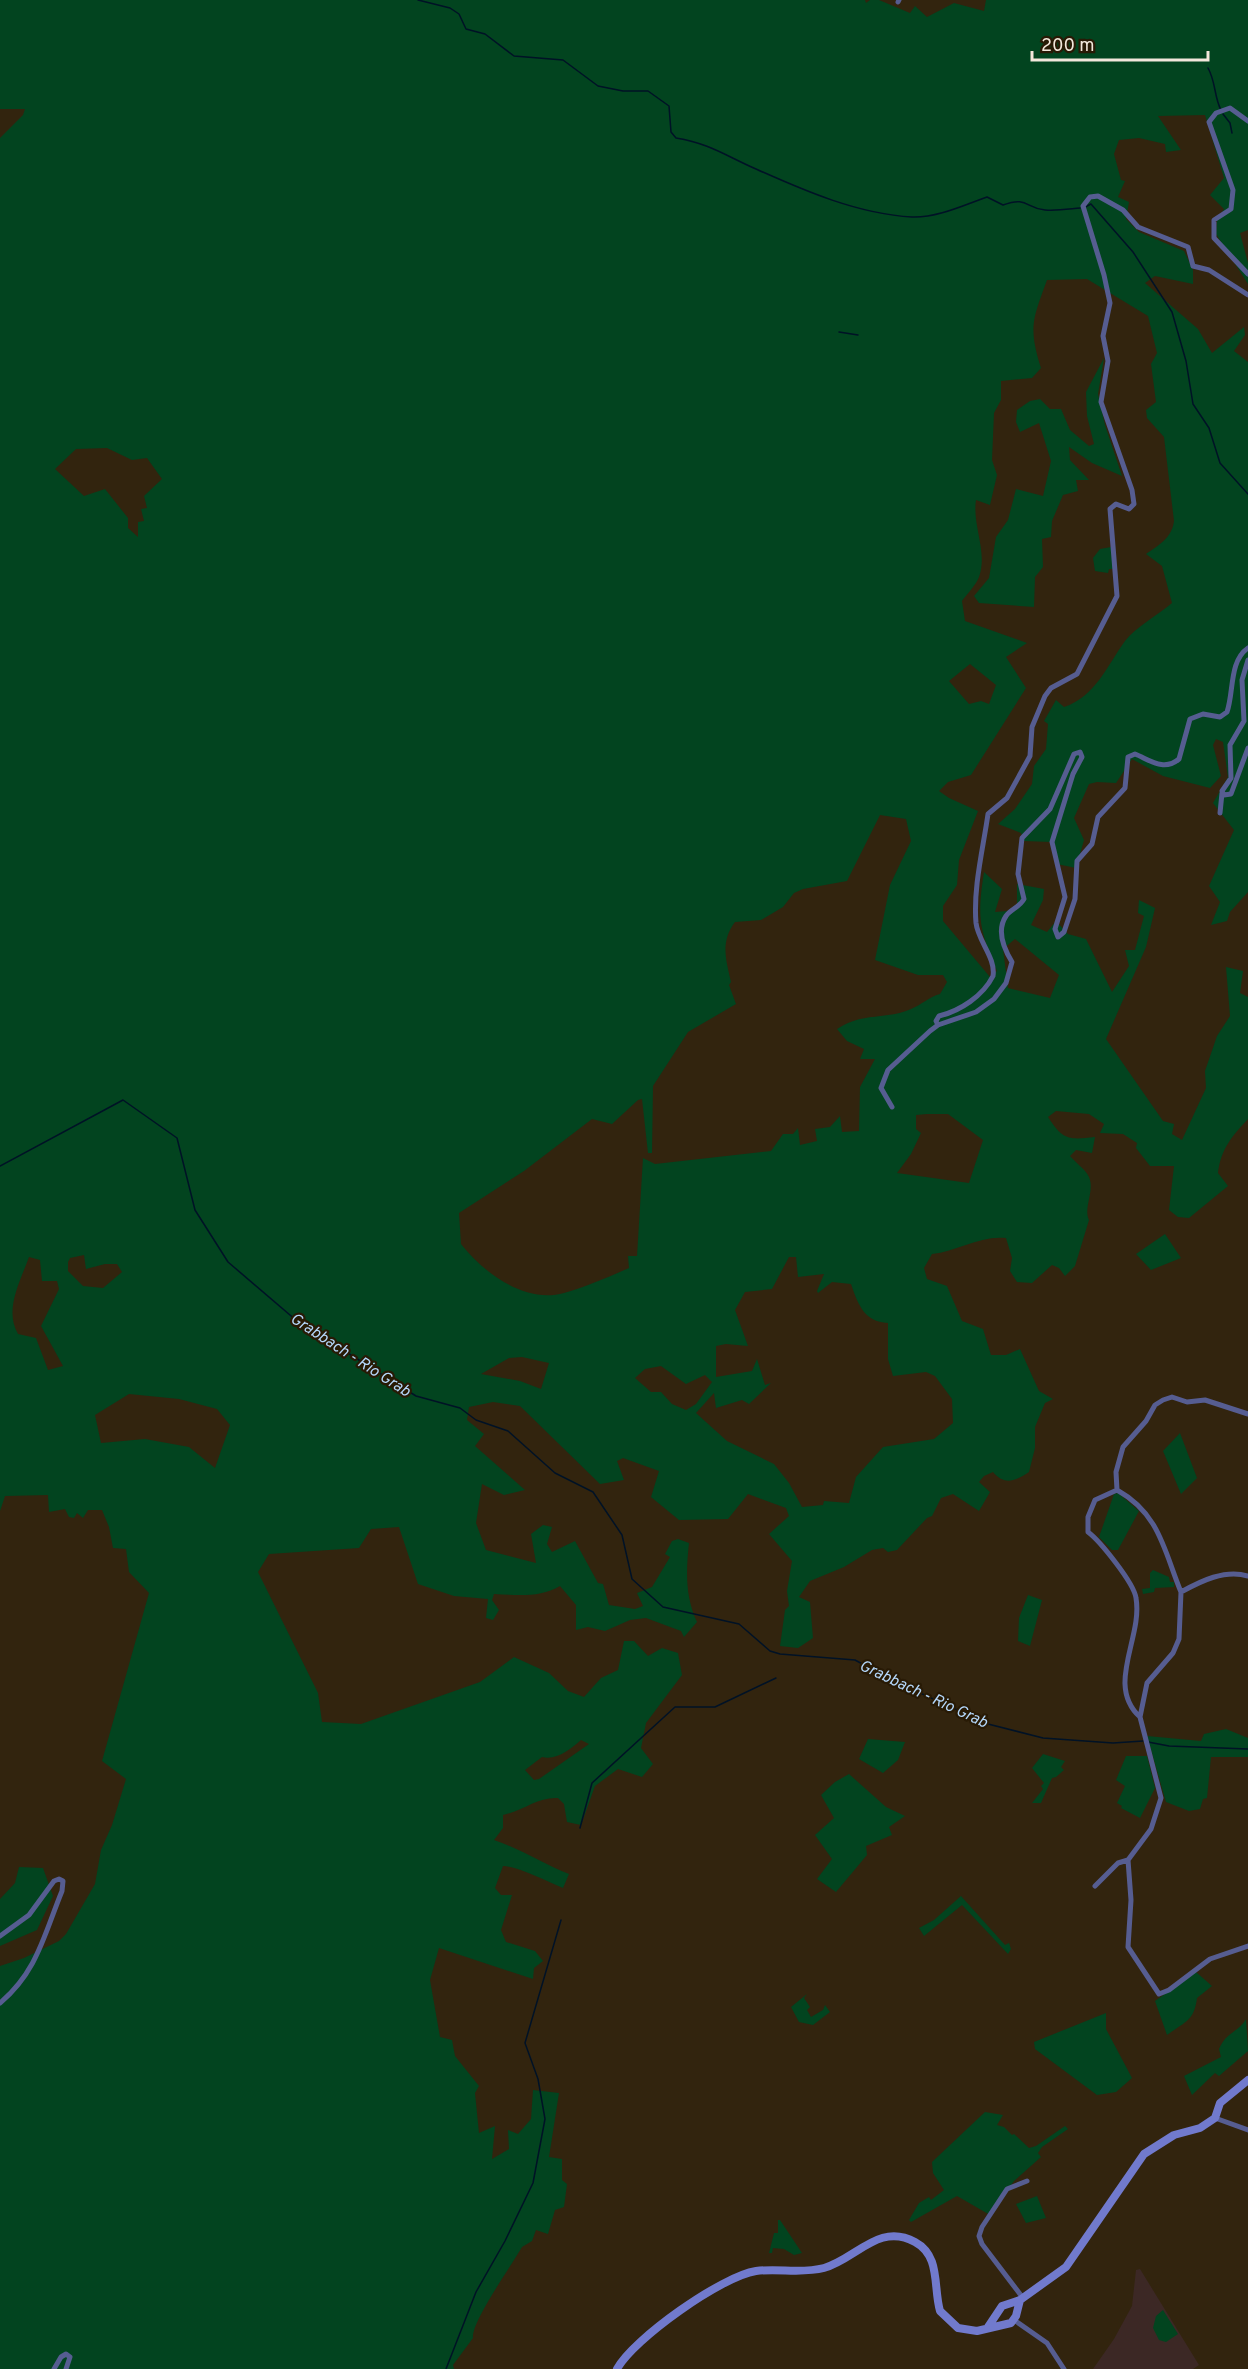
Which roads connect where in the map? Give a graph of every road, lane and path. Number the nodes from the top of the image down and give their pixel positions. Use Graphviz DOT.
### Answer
graph roads {
  1 [pos="1248,121"];
  2 [pos="1248,274"];
  3 [pos="1248,295"];
  4 [pos="1248,648"];
  5 [pos="1248,660"];
  6 [pos="1248,748"];
  7 [pos="1222,793"];
  8 [pos="1220,813"];
  9 [pos="938,1025"];
  10 [pos="892,1107"];
  11 [pos="1248,1414"];
  12 [pos="1117,1490"];
  13 [pos="1248,1576"];
  14 [pos="1181,1592"];
  15 [pos="1140,1717"];
  16 [pos="1128,1860"];
  17 [pos="1095,1886"];
  18 [pos="0,1936"];
  19 [pos="1248,1946"];
  20 [pos="0,2003"];
  21 [pos="1248,2080"];
  22 [pos="1215,2118"];
  23 [pos="1248,2130"];
  24 [pos="1027,2181"];
  25 [pos="1021,2299"];
  26 [pos="1010,2305"];
  27 [pos="998,2313"];
  28 [pos="1012,2319"];
  29 [pos="987,2328"];
  30 [pos="54,2369"];
  31 [pos="66,2369"];
  32 [pos="617,2369"];
  33 [pos="1064,2369"];
  1 -- 2 [label="street"];
  3 -- 9 [label="street"];
  4 -- 9 [label="street"];
  5 -- 7 [label="street"];
  6 -- 7 [label="street"];
  7 -- 8 [label="street"];
  9 -- 10 [label="street"];
  11 -- 12 [label="street"];
  12 -- 14 [label="street"];
  12 -- 15 [label="street"];
  13 -- 14 [label="street"];
  14 -- 15 [label="street"];
  15 -- 16 [label="street"];
  16 -- 17 [label="street"];
  16 -- 19 [label="street"];
  18 -- 20 [label="street"];
  21 -- 22 [label="main road"];
  22 -- 23 [label="street"];
  22 -- 25 [label="main road"];
  24 -- 25 [label="street"];
  25 -- 26 [label="main road"];
  25 -- 28 [label="main road"];
  26 -- 27 [label="main road"];
  26 -- 28 [label="main road"];
  27 -- 28 [label="main road"];
  27 -- 29 [label="main road"];
  28 -- 29 [label="main road"];
  28 -- 33 [label="street"];
  29 -- 32 [label="main road"];
  30 -- 31 [label="street"];
}
